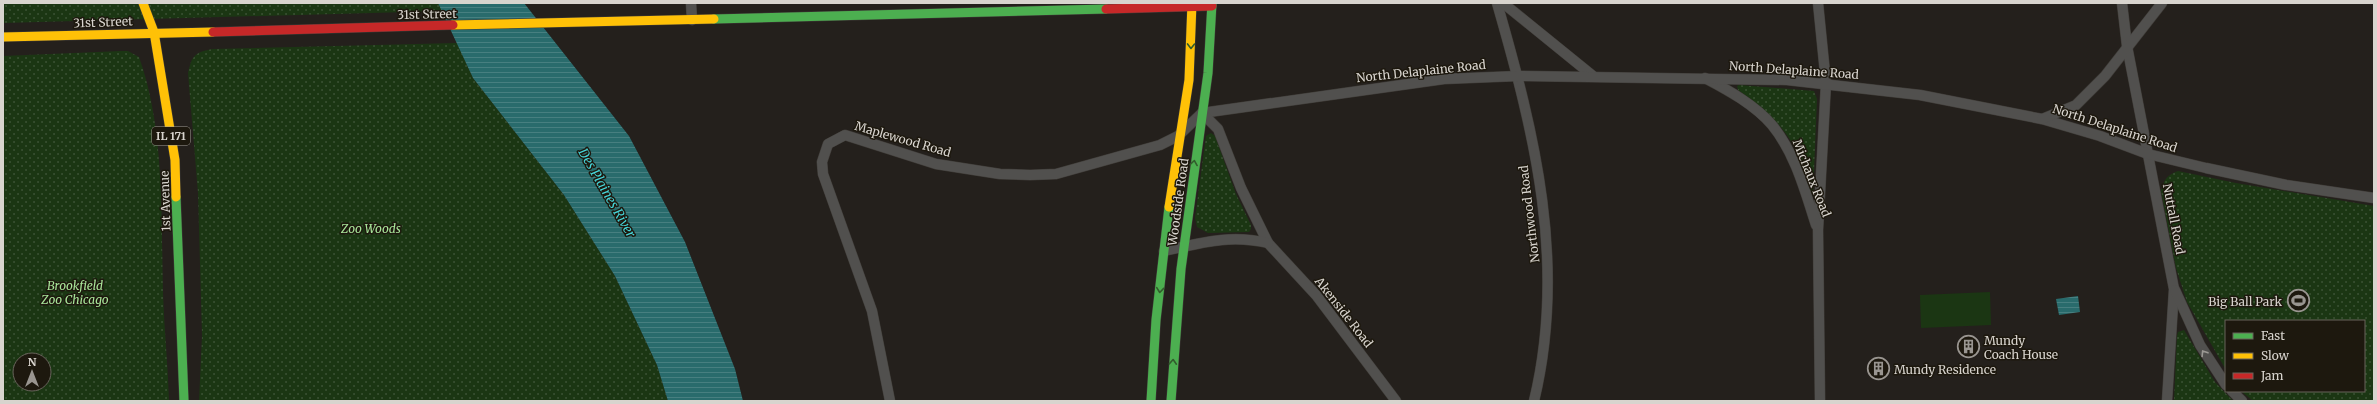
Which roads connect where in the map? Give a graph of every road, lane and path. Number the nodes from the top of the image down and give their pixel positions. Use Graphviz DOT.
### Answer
graph roads {
  1 [pos="143,3"];
  2 [pos="691,3"];
  3 [pos="1498,3"];
  4 [pos="1503,3"];
  5 [pos="1818,3"];
  6 [pos="2122,3"];
  7 [pos="2162,3"];
  8 [pos="1192,5"];
  9 [pos="1212,5"];
  10 [pos="943,8"];
  11 [pos="692,20"];
  12 [pos="154,32"];
  13 [pos="3,37"];
  14 [pos="2127,46"];
  15 [pos="1518,76"];
  16 [pos="1593,76"];
  17 [pos="1704,78"];
  18 [pos="1826,83"];
  19 [pos="1202,113"];
  20 [pos="2042,119"];
  21 [pos="1178,136"];
  22 [pos="2148,154"];
  23 [pos="2374,198"];
  24 [pos="1818,230"];
  25 [pos="1268,243"];
  26 [pos="1184,247"];
  27 [pos="1164,251"];
  28 [pos="2174,289"];
  29 [pos="2225,383"];
  30 [pos="2233,392"];
  31 [pos="184,401"];
  32 [pos="890,401"];
  33 [pos="1151,401"];
  34 [pos="1171,401"];
  35 [pos="1396,401"];
  36 [pos="1534,401"];
  37 [pos="1820,401"];
  38 [pos="2167,401"];
  39 [pos="2242,401"];
  1 -- 12 [label="street, 1st Avenue / IL 171"];
  2 -- 11 [label="street"];
  3 -- 15 [label="street, Northwood Road"];
  4 -- 16 [label="street"];
  5 -- 18 [label="street, Michaux Road"];
  6 -- 14 [label="street"];
  7 -- 14 [label="street"];
  8 -- 9 [label="street, 31st Street"];
  8 -- 10 [label="street, 31st Street"];
  8 -- 21 [label="street, Woodside Road, one-way"];
  9 -- 19 [label="street, Woodside Road"];
  10 -- 11 [label="street, 31st Street"];
  11 -- 12 [label="street, 31st Street"];
  12 -- 13 [label="street, 31st Street"];
  12 -- 31 [label="street, 1st Avenue / IL 171"];
  14 -- 20 [label="street"];
  14 -- 22 [label="street, Nuttall Road"];
  15 -- 16 [label="street, North Delaplaine Road"];
  15 -- 19 [label="street, North Delaplaine Road"];
  15 -- 36 [label="street, Northwood Road"];
  16 -- 17 [label="street, North Delaplaine Road"];
  17 -- 18 [label="street, North Delaplaine Road"];
  17 -- 24 [label="street, Michaux Road"];
  18 -- 20 [label="street, North Delaplaine Road"];
  18 -- 24 [label="street, Michaux Road"];
  19 -- 21 [label="street, Maplewood Road"];
  19 -- 25 [label="street, Akenside Road"];
  26 -- 19 [label="street, Woodside Road, one-way"];
  20 -- 22 [label="street, North Delaplaine Road"];
  21 -- 27 [label="street, Woodside Road"];
  21 -- 32 [label="street, Maplewood Road"];
  22 -- 23 [label="street, North Delaplaine Road"];
  22 -- 28 [label="street, Nuttall Road"];
  24 -- 37 [label="street, Michaux Road"];
  25 -- 26 [label="street"];
  25 -- 35 [label="street, Akenside Road"];
  26 -- 27 [label="street"];
  34 -- 26 [label="street, Woodside Road, one-way"];
  27 -- 33 [label="street, Woodside Road, one-way"];
  29 -- 28 [label="street, Nuttall Road, one-way"];
  28 -- 38 [label="street, Nuttall Road"];
  30 -- 39 [label="street"];
}
